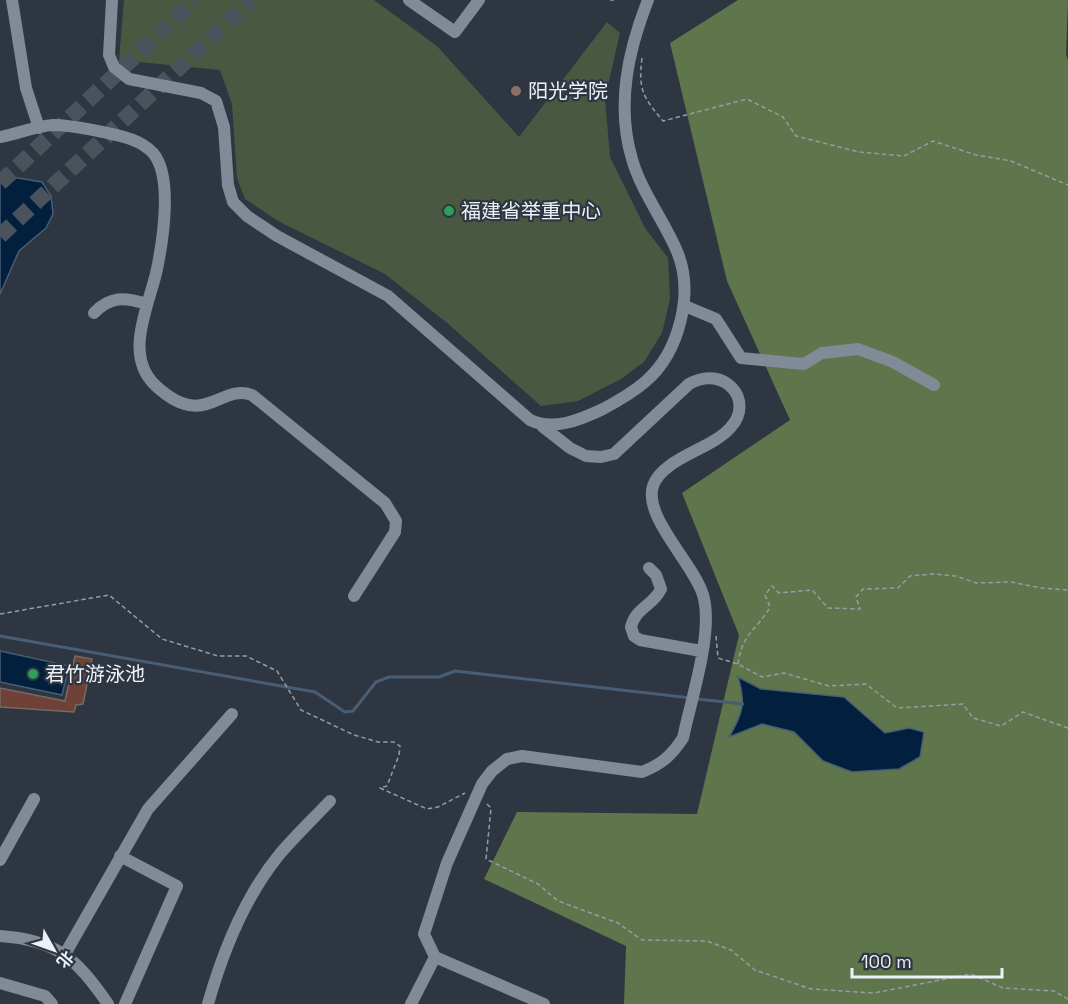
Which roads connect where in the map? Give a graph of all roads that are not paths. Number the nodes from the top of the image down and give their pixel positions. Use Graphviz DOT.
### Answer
graph roads {
  1 [pos="12,0"];
  2 [pos="112,0"];
  3 [pos="410,0"];
  4 [pos="480,0"];
  5 [pos="648,0"];
  6 [pos="39,128"];
  7 [pos="0,137"];
  8 [pos="146,304"];
  9 [pos="686,306"];
  10 [pos="94,313"];
  11 [pos="933,386"];
  12 [pos="542,426"];
  13 [pos="649,568"];
  14 [pos="354,596"];
  15 [pos="702,651"];
  16 [pos="232,714"];
  17 [pos="34,799"];
  18 [pos="330,801"];
  19 [pos="120,856"];
  20 [pos="0,860"];
  21 [pos="0,936"];
  22 [pos="65,954"];
  23 [pos="435,957"];
  24 [pos="0,983"];
  25 [pos="52,1004"];
  26 [pos="108,1004"];
  27 [pos="125,1004"];
  28 [pos="208,1004"];
  29 [pos="411,1004"];
  30 [pos="544,1004"];
  1 -- 6 [label="street"];
  2 -- 12 [label="street"];
  3 -- 4 [label="street"];
  5 -- 9 [label="street"];
  6 -- 7 [label="street"];
  6 -- 8 [label="street"];
  8 -- 10 [label="street"];
  8 -- 14 [label="street"];
  9 -- 11 [label="street"];
  9 -- 12 [label="street"];
  12 -- 15 [label="street"];
  13 -- 15 [label="street"];
  15 -- 23 [label="street"];
  16 -- 19 [label="street"];
  17 -- 20 [label="street"];
  18 -- 28 [label="street"];
  19 -- 22 [label="street"];
  19 -- 27 [label="street"];
  21 -- 22 [label="street"];
  22 -- 26 [label="street"];
  23 -- 29 [label="street"];
  23 -- 30 [label="street"];
  24 -- 25 [label="street"];
}
